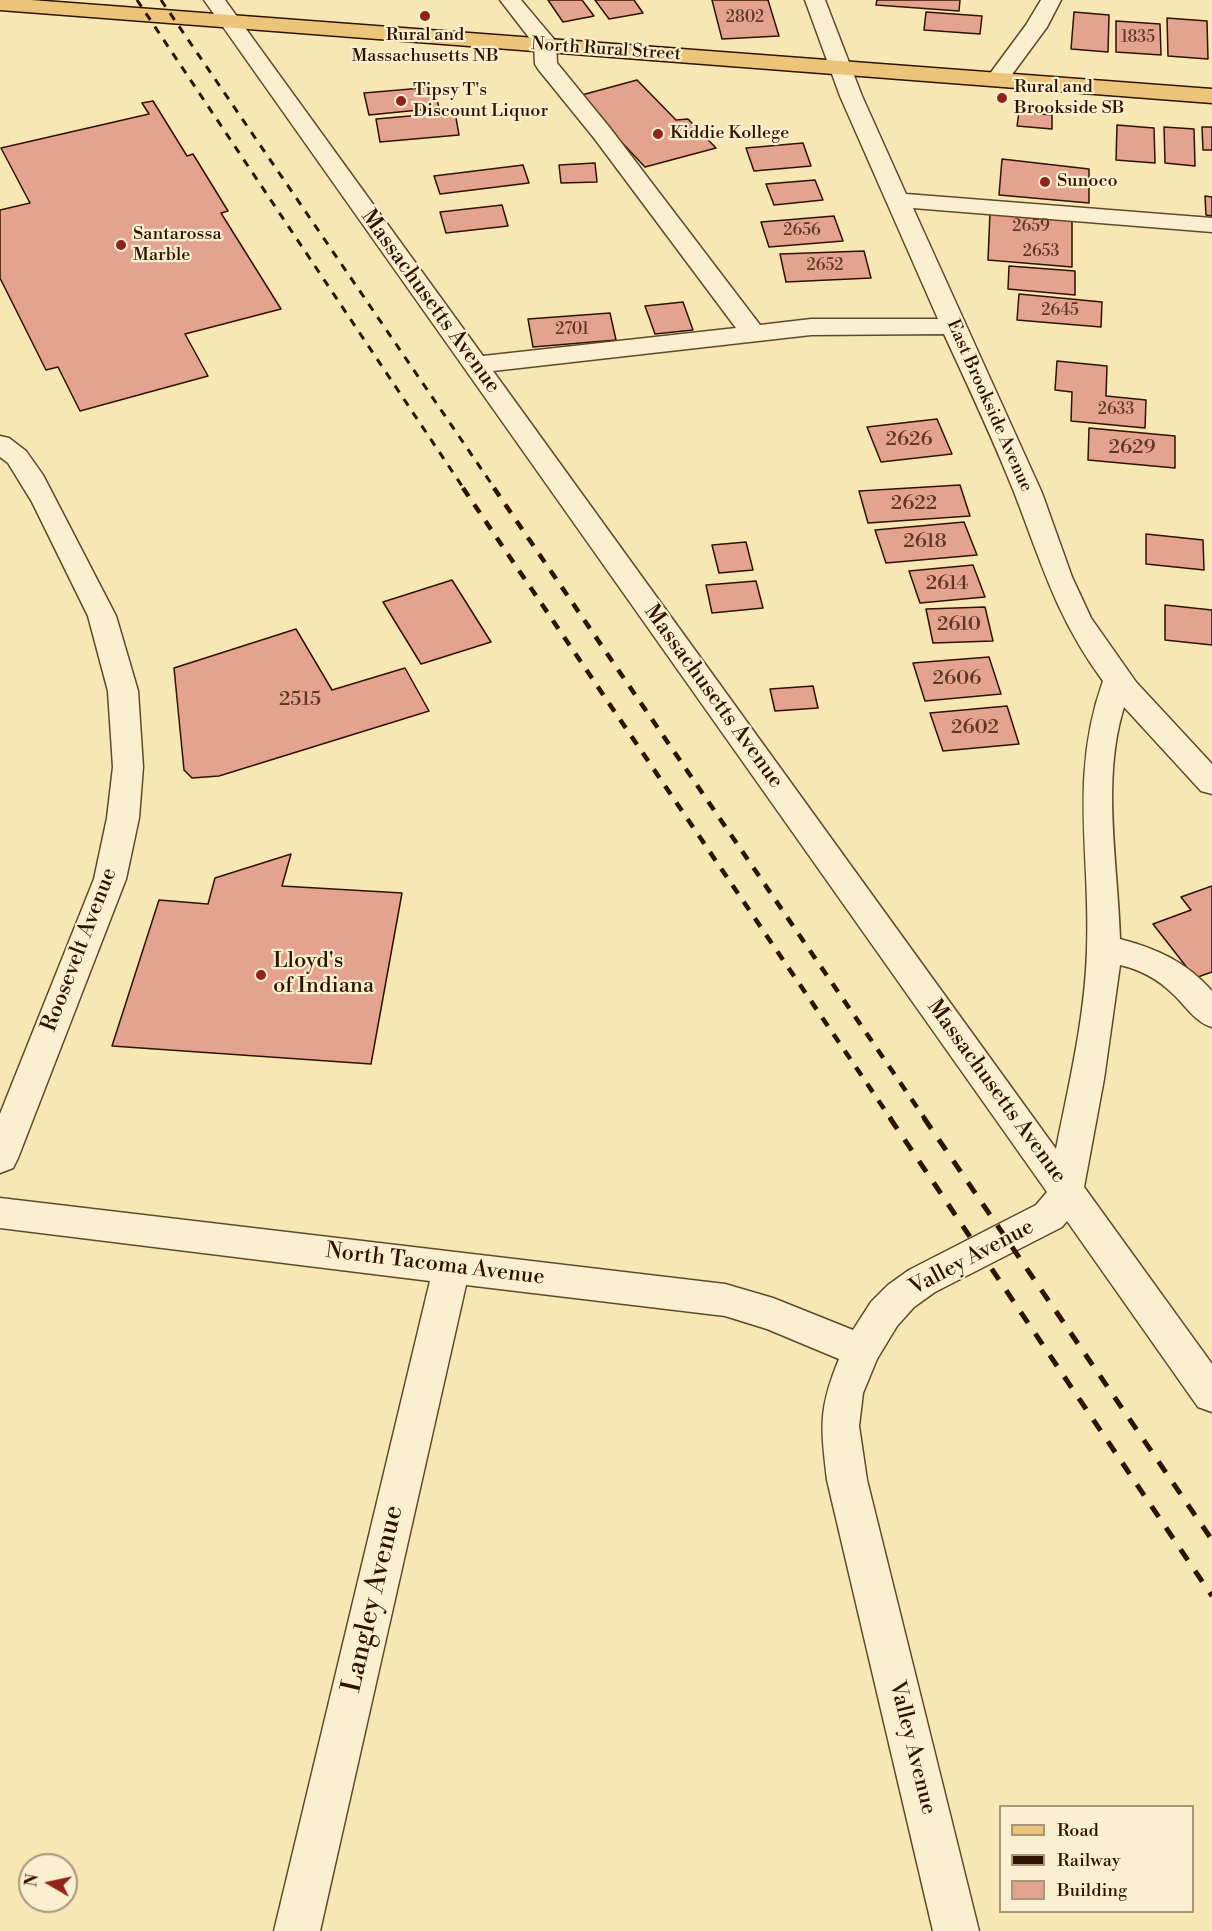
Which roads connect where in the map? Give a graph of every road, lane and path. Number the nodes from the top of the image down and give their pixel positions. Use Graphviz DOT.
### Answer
graph roads {
  1 [pos="510,0"];
  2 [pos="814,0"];
  3 [pos="1051,0"];
  4 [pos="0,4"];
  5 [pos="221,10"];
  6 [pos="545,45"];
  7 [pos="839,68"];
  8 [pos="997,79"];
  9 [pos="1212,96"];
  10 [pos="897,200"];
  11 [pos="1212,225"];
  12 [pos="954,326"];
  13 [pos="754,335"];
  14 [pos="476,366"];
  15 [pos="0,444"];
  16 [pos="1119,678"];
  17 [pos="1212,783"];
  18 [pos="1104,948"];
  19 [pos="1212,1014"];
  20 [pos="0,1158"];
  21 [pos="1065,1189"];
  22 [pos="0,1213"];
  23 [pos="452,1267"];
  24 [pos="861,1351"];
  25 [pos="1212,1395"];
  26 [pos="297,1931"];
  27 [pos="956,1931"];
  1 -- 6 [label="street"];
  2 -- 7 [label="street, East Brookside Avenue"];
  3 -- 8 [label="street"];
  4 -- 5 [label="main road, North Rural Street"];
  5 -- 6 [label="main road, North Rural Street"];
  5 -- 14 [label="street, Massachusetts Avenue"];
  6 -- 7 [label="main road, North Rural Street"];
  6 -- 13 [label="street"];
  7 -- 8 [label="main road, North Rural Street"];
  7 -- 10 [label="street, East Brookside Avenue"];
  8 -- 9 [label="main road, North Rural Street"];
  10 -- 11 [label="street"];
  10 -- 12 [label="street, East Brookside Avenue"];
  12 -- 13 [label="street"];
  12 -- 16 [label="street, East Brookside Avenue"];
  13 -- 14 [label="street"];
  14 -- 21 [label="street, Massachusetts Avenue"];
  15 -- 20 [label="street, Roosevelt Avenue"];
  16 -- 17 [label="street, East Brookside Avenue"];
  16 -- 18 [label="street, Valley Avenue"];
  18 -- 19 [label="street"];
  18 -- 21 [label="street, Valley Avenue"];
  21 -- 24 [label="street, Valley Avenue"];
  21 -- 25 [label="street, Massachusetts Avenue"];
  22 -- 23 [label="street, North Tacoma Avenue"];
  23 -- 24 [label="street, North Tacoma Avenue"];
  23 -- 26 [label="street, Langley Avenue"];
  24 -- 27 [label="street, Valley Avenue"];
}
